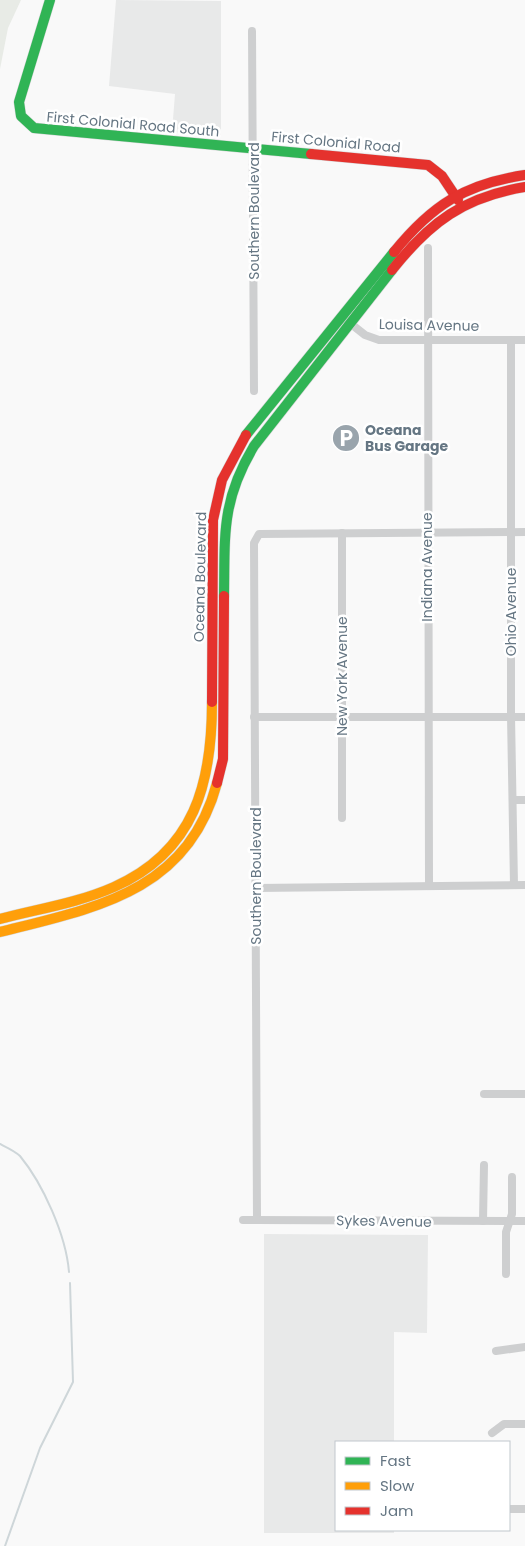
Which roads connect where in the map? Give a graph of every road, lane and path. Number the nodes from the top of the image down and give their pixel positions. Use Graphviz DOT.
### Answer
graph roads {
  1 [pos="50,0"];
  2 [pos="252,31"];
  3 [pos="242,148"];
  4 [pos="254,148"];
  5 [pos="525,175"];
  6 [pos="525,187"];
  7 [pos="455,196"];
  8 [pos="461,206"];
  9 [pos="428,248"];
  10 [pos="341,316"];
  11 [pos="350,325"];
  12 [pos="428,340"];
  13 [pos="511,340"];
  14 [pos="525,340"];
  15 [pos="254,391"];
  16 [pos="427,532"];
  17 [pos="511,532"];
  18 [pos="525,532"];
  19 [pos="342,533"];
  20 [pos="427,716"];
  21 [pos="511,716"];
  22 [pos="525,716"];
  23 [pos="254,717"];
  24 [pos="342,717"];
  25 [pos="514,800"];
  26 [pos="525,800"];
  27 [pos="342,818"];
  28 [pos="167,850"];
  29 [pos="176,859"];
  30 [pos="514,885"];
  31 [pos="525,885"];
  32 [pos="429,886"];
  33 [pos="256,888"];
  34 [pos="0,919"];
  35 [pos="0,932"];
  36 [pos="484,1094"];
  37 [pos="525,1094"];
  38 [pos="484,1165"];
  39 [pos="512,1177"];
  40 [pos="257,1219"];
  41 [pos="243,1220"];
  42 [pos="483,1221"];
  43 [pos="510,1221"];
  44 [pos="525,1221"];
  45 [pos="506,1274"];
  46 [pos="525,1347"];
  47 [pos="496,1351"];
  48 [pos="525,1424"];
  49 [pos="492,1433"];
  50 [pos="510,1509"];
  51 [pos="525,1509"];
  1 -- 3 [label="main road, First Colonial Road South"];
  2 -- 4 [label="street, Southern Boulevard"];
  3 -- 4 [label="main road, First Colonial Road"];
  4 -- 7 [label="main road, First Colonial Road"];
  4 -- 15 [label="street, Southern Boulevard"];
  5 -- 7 [label="main road"];
  6 -- 8 [label="main road"];
  7 -- 8 [label="main road"];
  7 -- 10 [label="main road, Oceana Boulevard"];
  8 -- 11 [label="main road, Oceana Boulevard"];
  9 -- 12 [label="street, Indiana Avenue"];
  10 -- 11 [label="street, Louisa Avenue"];
  10 -- 28 [label="main road, Oceana Boulevard"];
  11 -- 12 [label="street, Louisa Avenue"];
  11 -- 29 [label="main road, Oceana Boulevard"];
  12 -- 13 [label="street, Louisa Avenue"];
  12 -- 16 [label="street, Indiana Avenue"];
  13 -- 14 [label="street, Louisa Avenue"];
  13 -- 17 [label="street, Ohio Avenue"];
  16 -- 17 [label="street"];
  16 -- 19 [label="street"];
  16 -- 20 [label="street, Indiana Avenue"];
  17 -- 18 [label="street"];
  17 -- 21 [label="street, Ohio Avenue"];
  19 -- 23 [label="street, Southern Boulevard"];
  19 -- 24 [label="street, New York Avenue"];
  20 -- 21 [label="street"];
  20 -- 24 [label="street"];
  20 -- 32 [label="street, Indiana Avenue"];
  21 -- 22 [label="street"];
  21 -- 25 [label="street, Ohio Avenue"];
  23 -- 24 [label="street"];
  23 -- 33 [label="street, Southern Boulevard"];
  24 -- 27 [label="street, New York Avenue"];
  25 -- 26 [label="street"];
  25 -- 30 [label="street, Ohio Avenue"];
  28 -- 29 [label="main road"];
  28 -- 34 [label="main road, Oceana Boulevard"];
  29 -- 35 [label="main road, Oceana Boulevard"];
  30 -- 31 [label="street"];
  30 -- 32 [label="street"];
  32 -- 33 [label="street"];
  33 -- 40 [label="street, Southern Boulevard"];
  36 -- 37 [label="street"];
  38 -- 42 [label="street"];
  39 -- 43 [label="street"];
  40 -- 41 [label="street, Sykes Avenue"];
  40 -- 42 [label="street, Sykes Avenue"];
  42 -- 43 [label="street, Sykes Avenue"];
  43 -- 44 [label="street, Sykes Avenue"];
  43 -- 45 [label="street"];
  46 -- 47 [label="street"];
  48 -- 49 [label="street"];
  50 -- 51 [label="street"];
}
